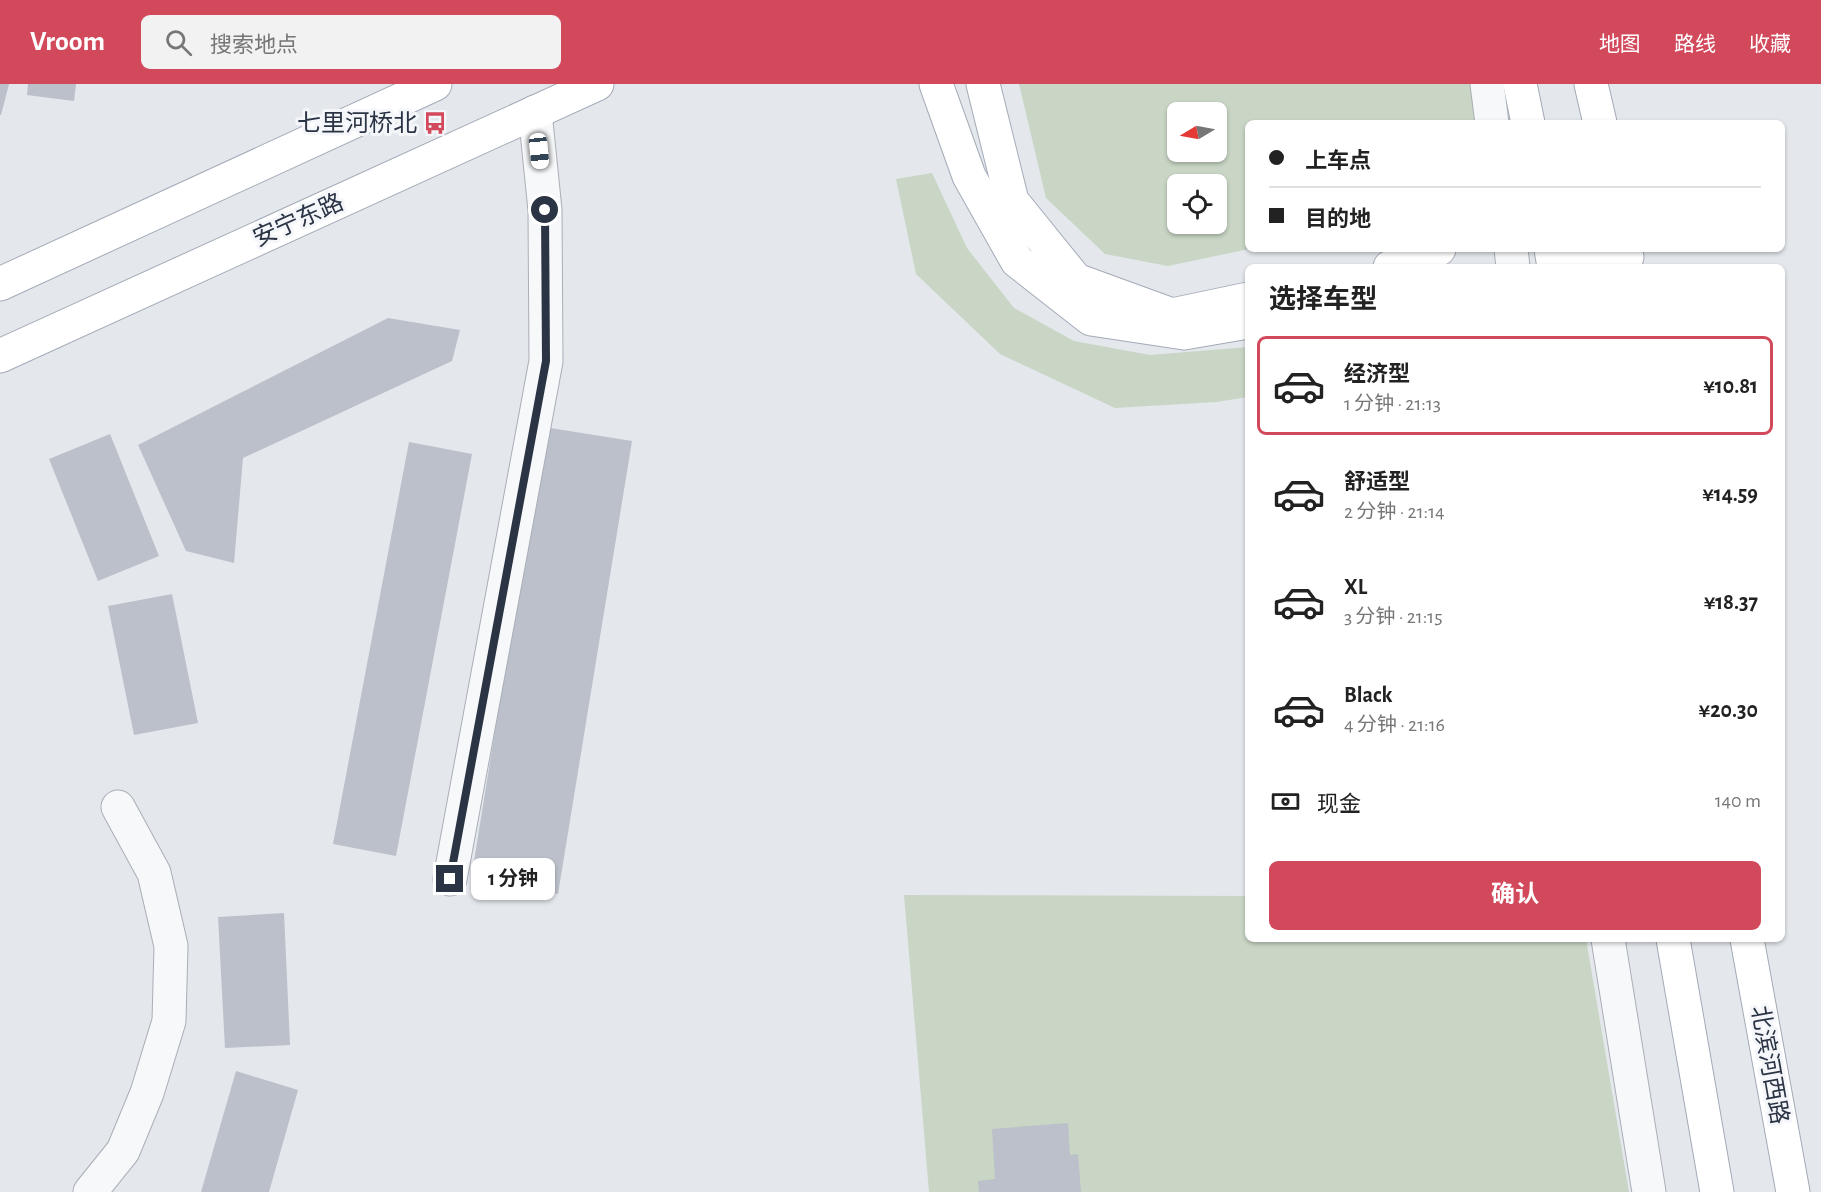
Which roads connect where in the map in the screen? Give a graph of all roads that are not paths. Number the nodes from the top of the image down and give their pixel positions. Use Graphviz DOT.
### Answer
graph roads {
  1 [pos="435,84"];
  2 [pos="597,84"];
  3 [pos="936,84"];
  4 [pos="983,84"];
  5 [pos="1487,84"];
  6 [pos="1520,84"];
  7 [pos="1591,84"];
  8 [pos="535,112"];
  9 [pos="1492,120"];
  10 [pos="1527,120"];
  11 [pos="1599,120"];
  12 [pos="1431,252"];
  13 [pos="1627,258"];
  14 [pos="1398,264"];
  15 [pos="1592,264"];
  16 [pos="0,284"];
  17 [pos="1245,300"];
  18 [pos="1245,323"];
  19 [pos="0,356"];
  20 [pos="118,807"];
  21 [pos="450,879"];
  22 [pos="1608,942"];
  23 [pos="1674,942"];
  24 [pos="1748,942"];
  25 [pos="90,1192"];
  26 [pos="1649,1192"];
  27 [pos="1717,1192"];
  28 [pos="1793,1192"];
  1 -- 16 [label="main road"];
  2 -- 8 [label="main road, 安宁东路"];
  3 -- 18 [label="main road"];
  4 -- 17 [label="main road"];
  5 -- 9 [label="street"];
  6 -- 10 [label="main road"];
  7 -- 11 [label="main road"];
  8 -- 19 [label="main road, 安宁东路"];
  8 -- 21 [label="street"];
  12 -- 14 [label="main road"];
  13 -- 15 [label="main road"];
  20 -- 25 [label="street"];
  22 -- 26 [label="street"];
  23 -- 27 [label="main road"];
  24 -- 28 [label="main road, 北滨河西路"];
}
